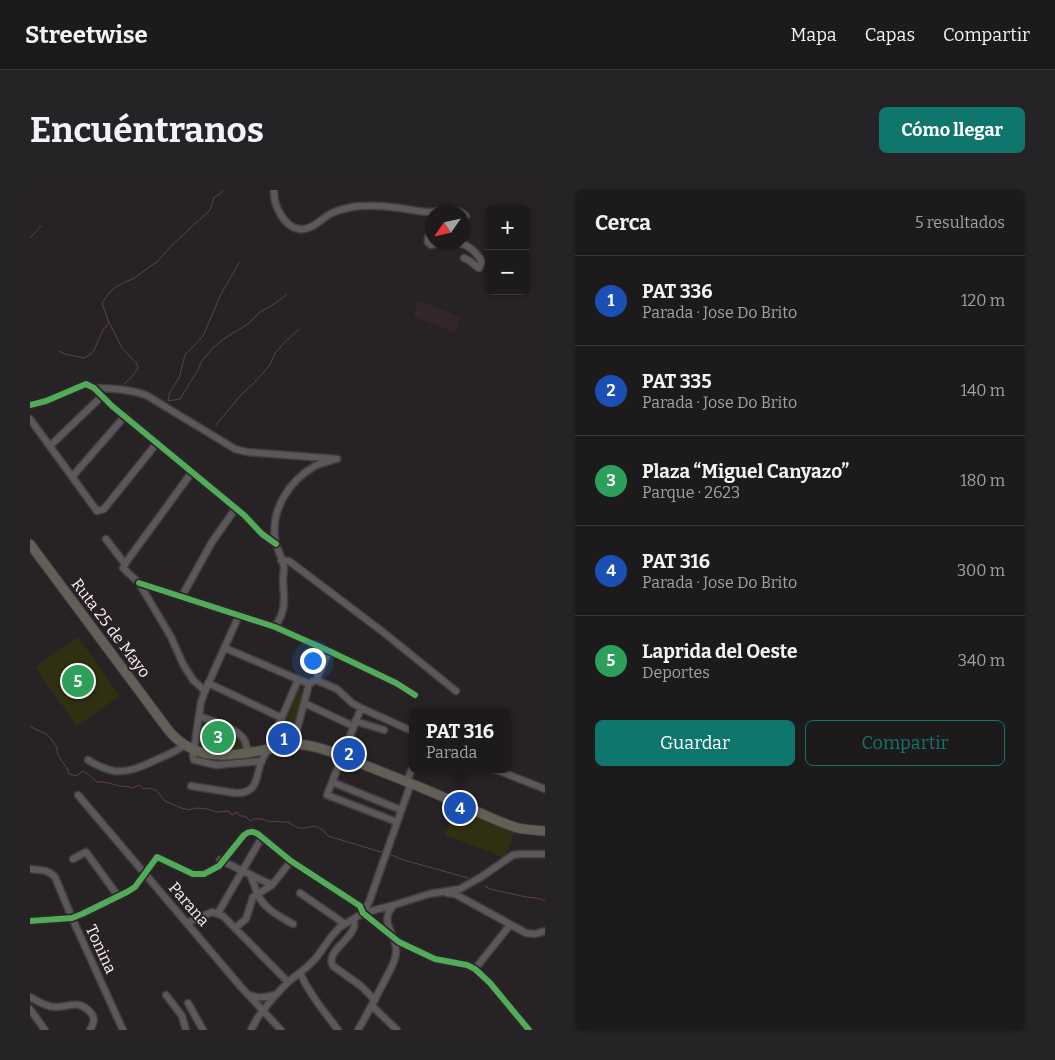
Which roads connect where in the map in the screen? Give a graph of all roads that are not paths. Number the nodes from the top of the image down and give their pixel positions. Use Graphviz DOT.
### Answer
graph roads {
  1 [pos="274,190"];
  2 [pos="425,211"];
  3 [pos="470,248"];
  4 [pos="464,258"];
  5 [pos="94,388"];
  6 [pos="102,396"];
  7 [pos="30,405"];
  8 [pos="125,416"];
  9 [pos="30,419"];
  10 [pos="157,443"];
  11 [pos="50,446"];
  12 [pos="192,472"];
  13 [pos="72,477"];
  14 [pos="236,508"];
  15 [pos="106,538"];
  16 [pos="30,544"];
  17 [pos="276,544"];
  18 [pos="281,560"];
  19 [pos="125,564"];
  20 [pos="139,583"];
  21 [pos="182,596"];
  22 [pos="239,615"];
  23 [pos="275,627"];
  24 [pos="225,648"];
  25 [pos="330,651"];
  26 [pos="298,680"];
  27 [pos="316,680"];
  28 [pos="208,683"];
  29 [pos="309,684"];
  30 [pos="205,691"];
  31 [pos="456,691"];
  32 [pos="415,695"];
  33 [pos="304,703"];
  34 [pos="361,708"];
  35 [pos="199,716"];
  36 [pos="282,718"];
  37 [pos="354,724"];
  38 [pos="384,730"];
  39 [pos="409,730"];
  40 [pos="293,745"];
  41 [pos="189,747"];
  42 [pos="270,749"];
  43 [pos="248,753"];
  44 [pos="342,756"];
  45 [pos="88,760"];
  46 [pos="262,760"];
  47 [pos="411,773"];
  48 [pos="504,773"];
  49 [pos="332,782"];
  50 [pos="409,782"];
  51 [pos="191,786"];
  52 [pos="545,789"];
  53 [pos="78,795"];
  54 [pos="401,810"];
  55 [pos="397,822"];
  56 [pos="545,831"];
  57 [pos="262,837"];
  58 [pos="545,854"];
  59 [pos="73,859"];
  60 [pos="221,860"];
  61 [pos="292,861"];
  62 [pos="30,869"];
  63 [pos="243,871"];
  64 [pos="145,874"];
  65 [pos="250,874"];
  66 [pos="272,885"];
  67 [pos="443,892"];
  68 [pos="257,893"];
  69 [pos="300,893"];
  70 [pos="118,896"];
  71 [pos="394,905"];
  72 [pos="218,913"];
  73 [pos="363,913"];
  74 [pos="72,918"];
  75 [pos="354,919"];
  76 [pos="30,921"];
  77 [pos="187,923"];
  78 [pos="293,924"];
  79 [pos="345,924"];
  80 [pos="510,925"];
  81 [pos="235,928"];
  82 [pos="545,931"];
  83 [pos="391,934"];
  84 [pos="475,968"];
  85 [pos="300,973"];
  86 [pos="288,982"];
  87 [pos="248,994"];
  88 [pos="166,995"];
  89 [pos="276,995"];
  90 [pos="30,997"];
  91 [pos="188,1003"];
  92 [pos="373,1003"];
  93 [pos="30,1009"];
  94 [pos="263,1010"];
  95 [pos="45,1030"];
  96 [pos="90,1030"];
  97 [pos="123,1030"];
  98 [pos="186,1030"];
  99 [pos="202,1030"];
  100 [pos="251,1030"];
  101 [pos="281,1030"];
  102 [pos="338,1030"];
  103 [pos="358,1030"];
  104 [pos="397,1030"];
  105 [pos="529,1030"];
  1 -- 2 [label="street"];
  3 -- 4 [label="street"];
  5 -- 6 [label="street"];
  5 -- 7 [label="street"];
  5 -- 17 [label="street"];
  6 -- 8 [label="street"];
  6 -- 11 [label="street"];
  8 -- 10 [label="street"];
  8 -- 13 [label="street"];
  9 -- 11 [label="street"];
  10 -- 12 [label="street"];
  10 -- 13 [label="street"];
  11 -- 13 [label="street"];
  12 -- 14 [label="street"];
  12 -- 19 [label="street"];
  14 -- 17 [label="street"];
  14 -- 21 [label="street"];
  15 -- 19 [label="street"];
  16 -- 41 [label="main road, Ruta 25 de Mayo"];
  17 -- 18 [label="street"];
  18 -- 23 [label="street"];
  18 -- 31 [label="street"];
  19 -- 20 [label="street"];
  20 -- 21 [label="street"];
  20 -- 30 [label="street"];
  21 -- 22 [label="street"];
  22 -- 23 [label="street"];
  22 -- 24 [label="street"];
  23 -- 25 [label="street"];
  24 -- 26 [label="street"];
  24 -- 28 [label="street"];
  25 -- 27 [label="street"];
  25 -- 32 [label="street"];
  26 -- 29 [label="street"];
  26 -- 36 [label="street"];
  27 -- 29 [label="street"];
  27 -- 34 [label="street"];
  28 -- 30 [label="street"];
  28 -- 36 [label="street"];
  29 -- 33 [label="street"];
  30 -- 35 [label="street"];
  33 -- 37 [label="street"];
  33 -- 40 [label="street"];
  34 -- 37 [label="street"];
  34 -- 39 [label="street"];
  35 -- 41 [label="street"];
  35 -- 43 [label="street"];
  36 -- 42 [label="street"];
  37 -- 38 [label="street"];
  37 -- 44 [label="street"];
  40 -- 42 [label="main road"];
  40 -- 44 [label="main road"];
  41 -- 43 [label="main road"];
  41 -- 45 [label="street"];
  41 -- 46 [label="street"];
  42 -- 43 [label="main road"];
  42 -- 46 [label="street"];
  44 -- 49 [label="street"];
  44 -- 50 [label="main road"];
  46 -- 51 [label="street"];
  47 -- 50 [label="street"];
  48 -- 52 [label="street"];
  49 -- 54 [label="street"];
  49 -- 55 [label="street"];
  50 -- 54 [label="street"];
  50 -- 56 [label="main road"];
  53 -- 64 [label="street, Parana"];
  54 -- 55 [label="street"];
  55 -- 73 [label="street"];
  57 -- 60 [label="street"];
  57 -- 61 [label="street"];
  57 -- 63 [label="street"];
  58 -- 67 [label="street"];
  59 -- 70 [label="street"];
  60 -- 63 [label="street"];
  60 -- 64 [label="street"];
  61 -- 66 [label="street"];
  61 -- 73 [label="street"];
  62 -- 74 [label="street, Tonina"];
  63 -- 65 [label="street"];
  63 -- 72 [label="street"];
  64 -- 70 [label="street"];
  64 -- 77 [label="street, Parana"];
  65 -- 66 [label="street"];
  65 -- 68 [label="street"];
  66 -- 68 [label="street"];
  67 -- 71 [label="street"];
  67 -- 80 [label="street"];
  68 -- 78 [label="street"];
  68 -- 81 [label="street"];
  69 -- 79 [label="street"];
  70 -- 74 [label="street"];
  71 -- 73 [label="street"];
  71 -- 83 [label="street"];
  72 -- 77 [label="street"];
  72 -- 81 [label="street"];
  73 -- 75 [label="street"];
  73 -- 83 [label="street"];
  74 -- 76 [label="street"];
  74 -- 97 [label="street, Tonina"];
  75 -- 79 [label="street"];
  75 -- 92 [label="street"];
  77 -- 87 [label="street, Parana"];
  79 -- 85 [label="street"];
  80 -- 82 [label="street"];
  80 -- 84 [label="street"];
  81 -- 86 [label="street"];
  83 -- 84 [label="street"];
  83 -- 92 [label="street"];
  84 -- 105 [label="street"];
  85 -- 86 [label="street"];
  85 -- 102 [label="street"];
  86 -- 89 [label="street"];
  87 -- 89 [label="street"];
  87 -- 94 [label="street, Parana"];
  88 -- 98 [label="street"];
  89 -- 94 [label="street"];
  90 -- 96 [label="street"];
  91 -- 99 [label="street"];
  92 -- 103 [label="street"];
  92 -- 104 [label="street"];
  93 -- 95 [label="street"];
  94 -- 100 [label="street"];
  94 -- 101 [label="street, Parana"];
}
